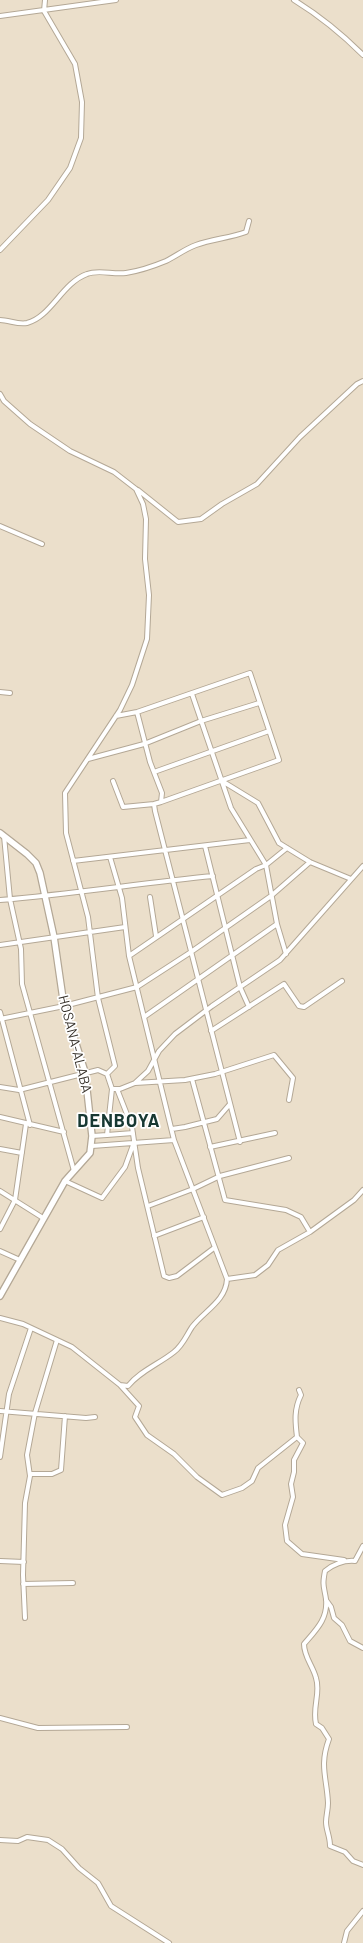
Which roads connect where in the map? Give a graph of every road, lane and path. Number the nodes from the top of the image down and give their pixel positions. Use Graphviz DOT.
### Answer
graph roads {
  1 [pos="45,0"];
  2 [pos="116,0"];
  3 [pos="294,0"];
  4 [pos="81,2"];
  5 [pos="44,11"];
  6 [pos="0,16"];
  7 [pos="363,55"];
  8 [pos="249,221"];
  9 [pos="0,250"];
  10 [pos="0,320"];
  11 [pos="363,381"];
  12 [pos="0,394"];
  13 [pos="136,488"];
  14 [pos="0,526"];
  15 [pos="42,544"];
  16 [pos="0,692"];
  17 [pos="10,693"];
  18 [pos="192,694"];
  19 [pos="259,702"];
  20 [pos="137,712"];
  21 [pos="116,716"];
  22 [pos="201,721"];
  23 [pos="269,731"];
  24 [pos="144,744"];
  25 [pos="212,752"];
  26 [pos="88,759"];
  27 [pos="154,772"];
  28 [pos="222,780"];
  29 [pos="113,781"];
  30 [pos="161,802"];
  31 [pos="154,804"];
  32 [pos="2,834"];
  33 [pos="250,840"];
  34 [pos="205,846"];
  35 [pos="287,848"];
  36 [pos="166,851"];
  37 [pos="110,857"];
  38 [pos="73,861"];
  39 [pos="310,862"];
  40 [pos="266,865"];
  41 [pos="363,866"];
  42 [pos="213,876"];
  43 [pos="351,879"];
  44 [pos="173,880"];
  45 [pos="119,886"];
  46 [pos="81,892"];
  47 [pos="218,894"];
  48 [pos="46,896"];
  49 [pos="271,896"];
  50 [pos="150,897"];
  51 [pos="0,900"];
  52 [pos="10,900"];
  53 [pos="182,918"];
  54 [pos="277,924"];
  55 [pos="225,927"];
  56 [pos="126,928"];
  57 [pos="90,932"];
  58 [pos="156,936"];
  59 [pos="54,937"];
  60 [pos="20,942"];
  61 [pos="0,944"];
  62 [pos="191,952"];
  63 [pos="286,954"];
  64 [pos="232,955"];
  65 [pos="129,956"];
  66 [pos="197,979"];
  67 [pos="342,981"];
  68 [pos="136,987"];
  69 [pos="240,987"];
  70 [pos="98,998"];
  71 [pos="64,1006"];
  72 [pos="249,1007"];
  73 [pos="205,1011"];
  74 [pos="0,1012"];
  75 [pos="30,1013"];
  76 [pos="144,1017"];
  77 [pos="0,1019"];
  78 [pos="211,1031"];
  79 [pos="154,1059"];
  80 [pos="85,1072"];
  81 [pos="221,1072"];
  82 [pos="107,1074"];
  83 [pos="192,1079"];
  84 [pos="160,1081"];
  85 [pos="50,1083"];
  86 [pos="135,1083"];
  87 [pos="0,1087"];
  88 [pos="114,1089"];
  89 [pos="19,1090"];
  90 [pos="289,1100"];
  91 [pos="230,1104"];
  92 [pos="0,1117"];
  93 [pos="204,1123"];
  94 [pos="28,1125"];
  95 [pos="172,1128"];
  96 [pos="64,1132"];
  97 [pos="133,1133"];
  98 [pos="275,1133"];
  99 [pos="107,1135"];
  100 [pos="92,1136"];
  101 [pos="174,1140"];
  102 [pos="240,1142"];
  103 [pos="134,1143"];
  104 [pos="92,1146"];
  105 [pos="210,1147"];
  106 [pos="0,1149"];
  107 [pos="22,1153"];
  108 [pos="289,1158"];
  109 [pos="74,1171"];
  110 [pos="218,1177"];
  111 [pos="65,1181"];
  112 [pos="193,1189"];
  113 [pos="363,1190"];
  114 [pos="0,1191"];
  115 [pos="14,1200"];
  116 [pos="148,1206"];
  117 [pos="204,1217"];
  118 [pos="43,1218"];
  119 [pos="2,1223"];
  120 [pos="0,1228"];
  121 [pos="310,1232"];
  122 [pos="154,1236"];
  123 [pos="214,1248"];
  124 [pos="0,1251"];
  125 [pos="20,1260"];
  126 [pos="227,1279"];
  127 [pos="0,1296"];
  128 [pos="0,1318"];
  129 [pos="31,1328"];
  130 [pos="57,1340"];
  131 [pos="120,1385"];
  132 [pos="299,1390"];
  133 [pos="0,1411"];
  134 [pos="6,1411"];
  135 [pos="35,1413"];
  136 [pos="65,1416"];
  137 [pos="95,1417"];
  138 [pos="296,1436"];
  139 [pos="0,1457"];
  140 [pos="30,1474"];
  141 [pos="363,1546"];
  142 [pos="346,1560"];
  143 [pos="0,1561"];
  144 [pos="24,1562"];
  145 [pos="73,1583"];
  146 [pos="23,1584"];
  147 [pos="326,1599"];
  148 [pos="25,1618"];
  149 [pos="363,1648"];
  150 [pos="0,1718"];
  151 [pos="127,1727"];
  152 [pos="0,1840"];
  153 [pos="363,1865"];
  154 [pos="363,1911"];
  155 [pos="169,1943"];
  156 [pos="344,1943"];
  1 -- 5 [label="street"];
  2 -- 4 [label="street"];
  3 -- 7 [label="street"];
  4 -- 5 [label="street"];
  5 -- 6 [label="street"];
  5 -- 9 [label="street"];
  8 -- 10 [label="street"];
  11 -- 13 [label="street"];
  12 -- 13 [label="street"];
  13 -- 21 [label="street"];
  14 -- 15 [label="street"];
  16 -- 17 [label="street"];
  18 -- 19 [label="street"];
  18 -- 20 [label="street"];
  18 -- 22 [label="street"];
  19 -- 22 [label="street"];
  19 -- 23 [label="street"];
  20 -- 21 [label="street"];
  20 -- 24 [label="street"];
  21 -- 26 [label="street"];
  22 -- 24 [label="street"];
  22 -- 25 [label="street"];
  23 -- 25 [label="street"];
  23 -- 28 [label="street"];
  24 -- 26 [label="street"];
  24 -- 27 [label="street"];
  25 -- 27 [label="street"];
  25 -- 28 [label="street"];
  26 -- 38 [label="street"];
  27 -- 30 [label="street"];
  28 -- 30 [label="street"];
  28 -- 33 [label="street"];
  28 -- 35 [label="street"];
  29 -- 31 [label="street"];
  30 -- 31 [label="street"];
  31 -- 36 [label="street"];
  32 -- 48 [label="main road, HOSANA-ALABA"];
  32 -- 52 [label="street"];
  33 -- 34 [label="street"];
  33 -- 40 [label="street"];
  34 -- 36 [label="street"];
  34 -- 42 [label="street"];
  35 -- 39 [label="street"];
  35 -- 40 [label="street"];
  36 -- 37 [label="street"];
  36 -- 44 [label="street"];
  37 -- 38 [label="street"];
  37 -- 45 [label="street"];
  38 -- 46 [label="street"];
  39 -- 43 [label="street"];
  39 -- 49 [label="street"];
  40 -- 47 [label="street"];
  40 -- 49 [label="street"];
  41 -- 43 [label="street"];
  42 -- 44 [label="street"];
  42 -- 47 [label="street"];
  43 -- 63 [label="street"];
  44 -- 45 [label="street"];
  44 -- 53 [label="street"];
  45 -- 46 [label="street"];
  45 -- 56 [label="street"];
  46 -- 48 [label="street"];
  46 -- 57 [label="street"];
  47 -- 53 [label="street"];
  47 -- 55 [label="street"];
  48 -- 52 [label="street"];
  48 -- 59 [label="main road, HOSANA-ALABA"];
  49 -- 54 [label="street"];
  49 -- 55 [label="street"];
  50 -- 58 [label="street"];
  51 -- 52 [label="street"];
  52 -- 60 [label="street"];
  53 -- 58 [label="street"];
  53 -- 62 [label="street"];
  54 -- 63 [label="street"];
  54 -- 64 [label="street"];
  55 -- 62 [label="street"];
  55 -- 64 [label="street"];
  56 -- 57 [label="street"];
  56 -- 65 [label="street"];
  57 -- 59 [label="street"];
  57 -- 70 [label="street"];
  58 -- 65 [label="street"];
  59 -- 60 [label="street"];
  59 -- 71 [label="main road, HOSANA-ALABA"];
  60 -- 61 [label="street"];
  60 -- 75 [label="street"];
  62 -- 66 [label="street"];
  62 -- 68 [label="street"];
  63 -- 69 [label="street"];
  64 -- 66 [label="street"];
  64 -- 69 [label="street"];
  65 -- 68 [label="street"];
  66 -- 73 [label="street"];
  66 -- 76 [label="street"];
  67 -- 72 [label="street"];
  68 -- 70 [label="street"];
  68 -- 76 [label="street"];
  69 -- 72 [label="street"];
  69 -- 73 [label="street"];
  70 -- 71 [label="street"];
  70 -- 82 [label="street"];
  71 -- 75 [label="street"];
  71 -- 80 [label="main road, HOSANA-ALABA"];
  72 -- 78 [label="street"];
  73 -- 78 [label="street"];
  73 -- 79 [label="street"];
  74 -- 77 [label="street"];
  75 -- 77 [label="street"];
  75 -- 85 [label="street"];
  76 -- 79 [label="street"];
  77 -- 89 [label="street"];
  78 -- 81 [label="street"];
  79 -- 84 [label="street"];
  79 -- 86 [label="street"];
  80 -- 82 [label="street"];
  80 -- 85 [label="street"];
  80 -- 100 [label="main road, HOSANA-ALABA"];
  81 -- 83 [label="street"];
  81 -- 90 [label="street"];
  81 -- 91 [label="street"];
  82 -- 88 [label="street"];
  83 -- 84 [label="street"];
  83 -- 93 [label="street"];
  84 -- 86 [label="street"];
  84 -- 95 [label="street"];
  85 -- 89 [label="street"];
  85 -- 96 [label="street"];
  86 -- 88 [label="street"];
  87 -- 89 [label="street"];
  88 -- 97 [label="street"];
  88 -- 99 [label="street"];
  89 -- 94 [label="street"];
  91 -- 93 [label="street"];
  91 -- 102 [label="street"];
  92 -- 94 [label="street"];
  93 -- 95 [label="street"];
  93 -- 105 [label="street"];
  94 -- 96 [label="street"];
  94 -- 107 [label="street"];
  95 -- 101 [label="street"];
  96 -- 109 [label="street"];
  97 -- 99 [label="street"];
  97 -- 103 [label="street"];
  98 -- 102 [label="street"];
  99 -- 100 [label="street"];
  100 -- 104 [label="main road, HOSANA-ALABA"];
  101 -- 103 [label="street"];
  101 -- 112 [label="street"];
  102 -- 105 [label="street"];
  103 -- 104 [label="street"];
  103 -- 111 [label="street"];
  103 -- 116 [label="street"];
  104 -- 109 [label="main road"];
  105 -- 110 [label="street"];
  106 -- 107 [label="street"];
  107 -- 115 [label="street"];
  108 -- 110 [label="street"];
  109 -- 111 [label="main road"];
  110 -- 112 [label="street"];
  110 -- 121 [label="street"];
  111 -- 118 [label="main road"];
  112 -- 116 [label="street"];
  112 -- 117 [label="street"];
  113 -- 121 [label="street"];
  114 -- 115 [label="street"];
  115 -- 118 [label="street"];
  115 -- 119 [label="street"];
  116 -- 122 [label="street"];
  117 -- 122 [label="street"];
  117 -- 123 [label="street"];
  118 -- 125 [label="main road"];
  119 -- 120 [label="street"];
  121 -- 126 [label="street"];
  122 -- 123 [label="street"];
  123 -- 126 [label="street"];
  124 -- 125 [label="street"];
  125 -- 127 [label="main road"];
  126 -- 131 [label="street"];
  128 -- 129 [label="street"];
  129 -- 130 [label="street"];
  129 -- 134 [label="street"];
  130 -- 131 [label="street"];
  130 -- 135 [label="street"];
  131 -- 138 [label="street"];
  132 -- 138 [label="street"];
  133 -- 134 [label="street"];
  134 -- 135 [label="street"];
  134 -- 139 [label="street"];
  135 -- 136 [label="street"];
  135 -- 140 [label="street"];
  136 -- 137 [label="street"];
  136 -- 140 [label="street"];
  138 -- 142 [label="street"];
  140 -- 144 [label="street"];
  141 -- 142 [label="street"];
  142 -- 147 [label="street"];
  143 -- 144 [label="street"];
  144 -- 146 [label="street"];
  145 -- 146 [label="street"];
  146 -- 148 [label="street"];
  147 -- 149 [label="street"];
  147 -- 153 [label="street"];
  150 -- 151 [label="street"];
  152 -- 155 [label="street"];
  154 -- 156 [label="street"];
}
